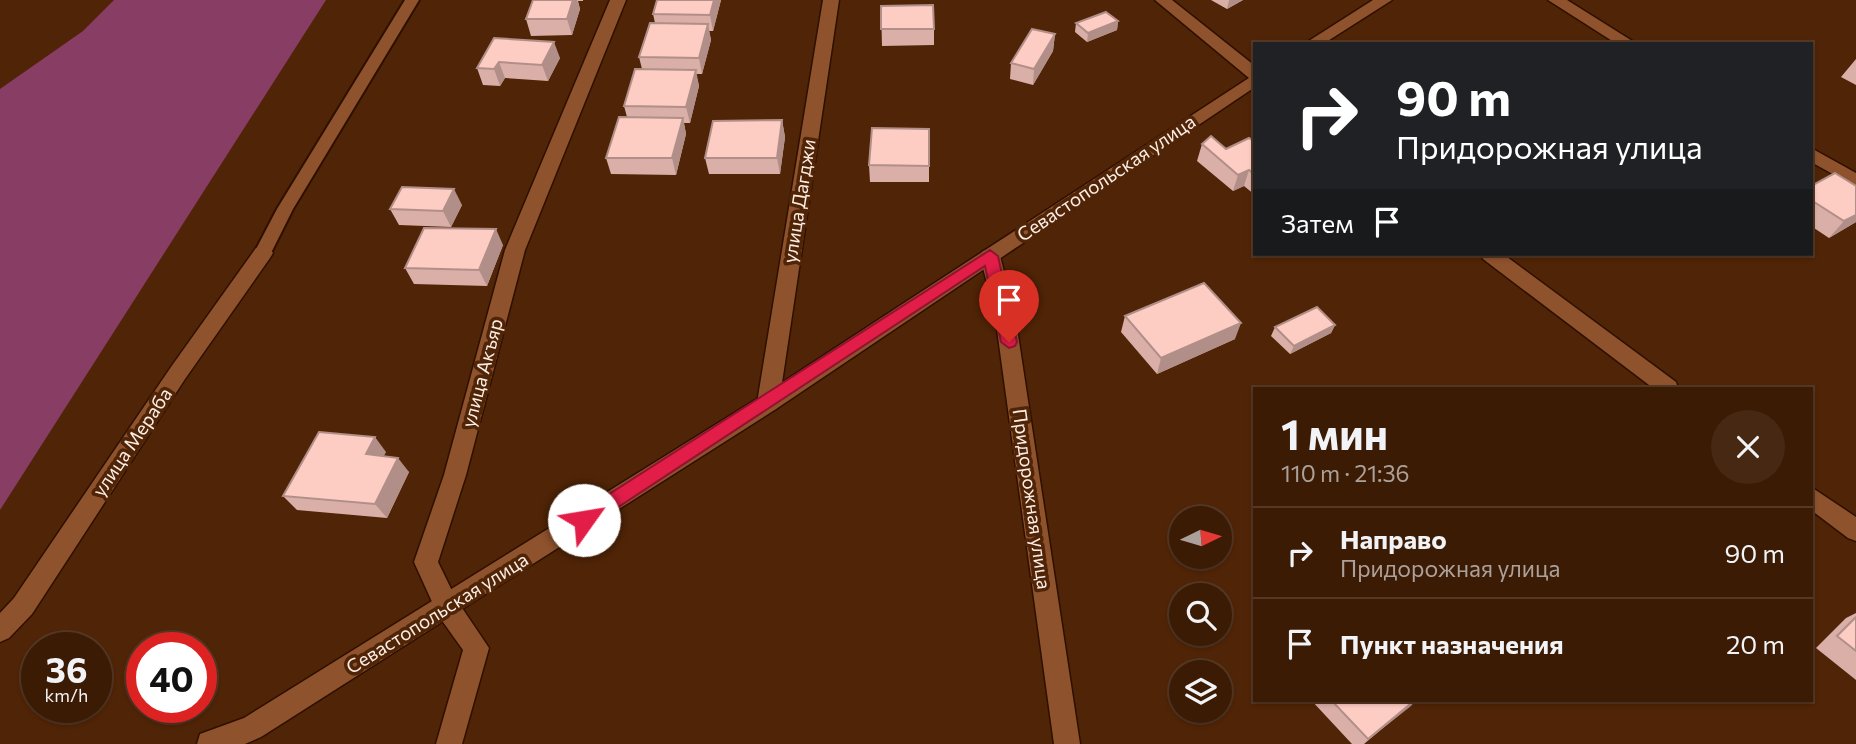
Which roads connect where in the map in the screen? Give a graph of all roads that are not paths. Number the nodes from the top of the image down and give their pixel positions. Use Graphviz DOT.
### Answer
graph roads {
  1 [pos="412,0"];
  2 [pos="618,0"];
  3 [pos="831,0"];
  4 [pos="1164,0"];
  5 [pos="1384,0"];
  6 [pos="1556,0"];
  7 [pos="1315,42"];
  8 [pos="1626,42"];
  9 [pos="1253,74"];
  10 [pos="1253,77"];
  11 [pos="1813,155"];
  12 [pos="1856,181"];
  13 [pos="263,253"];
  14 [pos="990,256"];
  15 [pos="1493,256"];
  16 [pos="1667,387"];
  17 [pos="768,403"];
  18 [pos="1813,499"];
  19 [pos="1856,531"];
  20 [pos="447,607"];
  21 [pos="0,630"];
  22 [pos="211,744"];
  23 [pos="449,744"];
  24 [pos="1067,744"];
  1 -- 13 [label="lane"];
  2 -- 20 [label="street, улица Акъяр"];
  3 -- 17 [label="street, улица Дагджи"];
  4 -- 9 [label="street"];
  5 -- 7 [label="street"];
  6 -- 8 [label="street"];
  10 -- 14 [label="street, Севастопольская улица"];
  11 -- 12 [label="street"];
  13 -- 21 [label="street, улица Мераба"];
  14 -- 17 [label="street, Севастопольская улица"];
  14 -- 24 [label="street, Придорожная улица"];
  15 -- 16 [label="street"];
  17 -- 20 [label="street, Севастопольская улица"];
  18 -- 19 [label="street"];
  20 -- 22 [label="street, Севастопольская улица"];
  20 -- 23 [label="street, улица Акъяр"];
}
